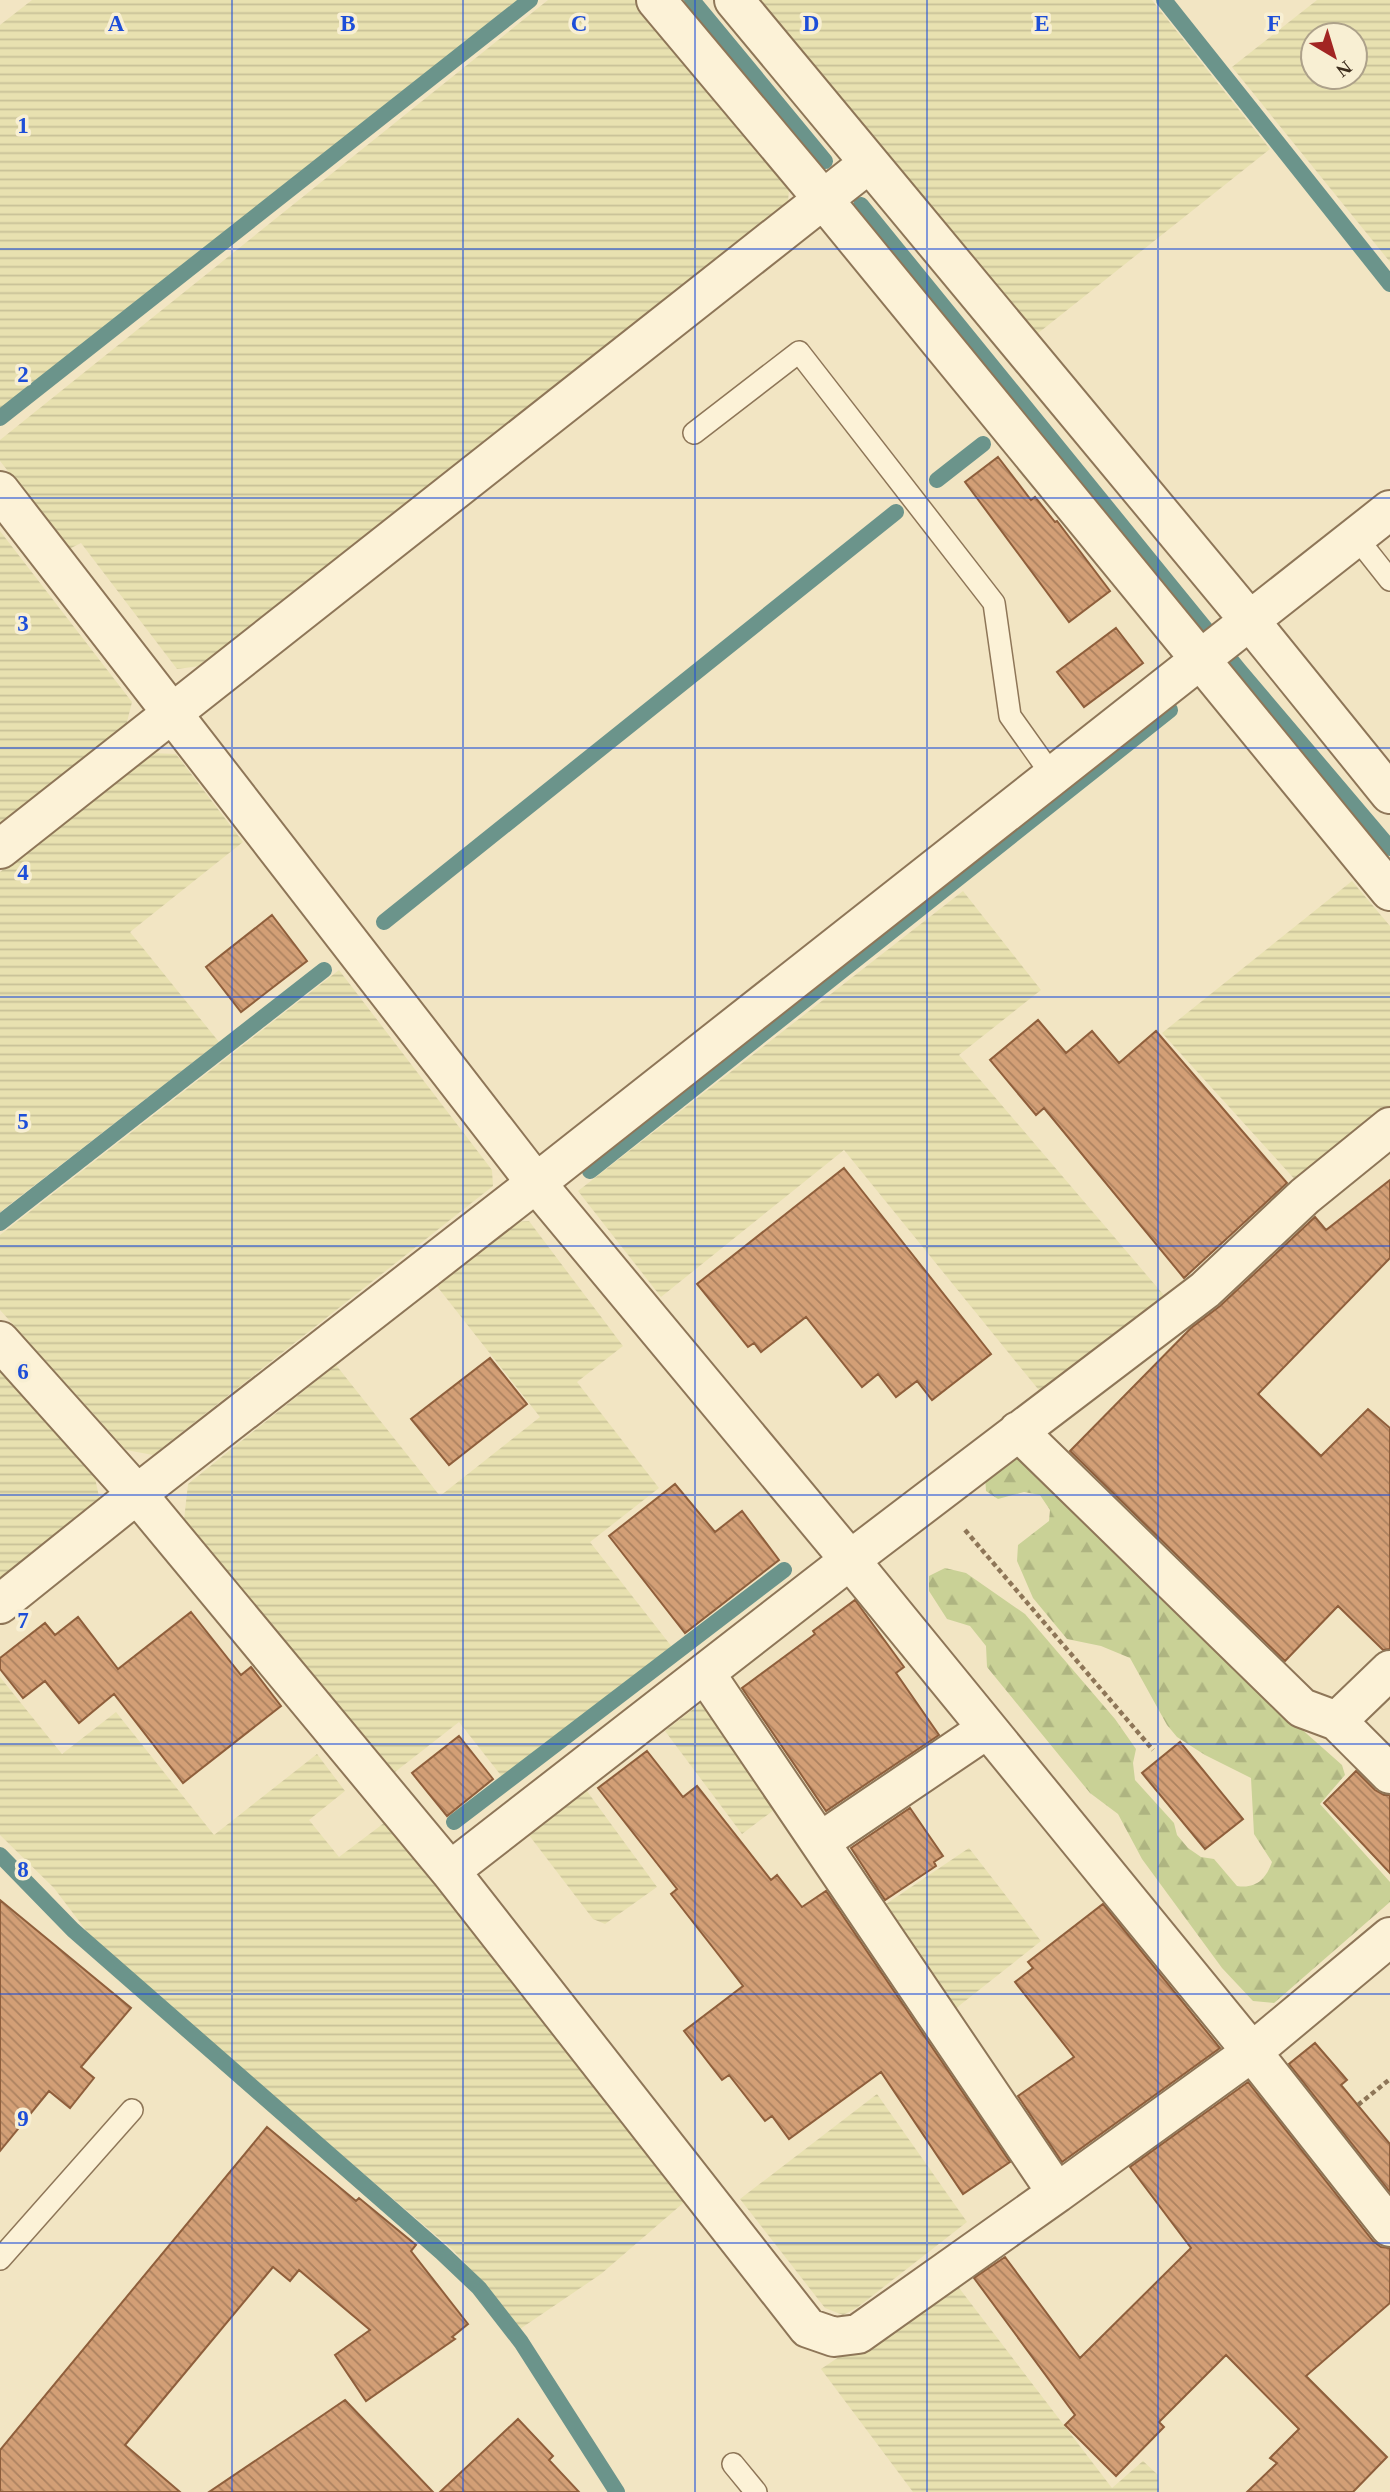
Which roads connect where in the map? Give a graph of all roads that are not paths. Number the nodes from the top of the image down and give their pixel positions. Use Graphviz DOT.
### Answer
graph roads {
  1 [pos="656,0"];
  2 [pos="734,0"];
  3 [pos="868,163"];
  4 [pos="823,199"];
  5 [pos="694,433"];
  6 [pos="0,491"];
  7 [pos="1390,510"];
  8 [pos="1356,537"];
  9 [pos="1390,580"];
  10 [pos="1250,621"];
  11 [pos="1199,660"];
  12 [pos="171,714"];
  13 [pos="1052,775"];
  14 [pos="1390,794"];
  15 [pos="0,849"];
  16 [pos="1390,891"];
  17 [pos="1390,1127"];
  18 [pos="536,1183"];
  19 [pos="0,1342"];
  20 [pos="1018,1431"];
  21 [pos="137,1494"];
  22 [pos="850,1560"];
  23 [pos="0,1604"];
  24 [pos="1390,1670"];
  25 [pos="705,1673"];
  26 [pos="1337,1721"];
  27 [pos="987,1729"];
  28 [pos="1390,1774"];
  29 [pos="820,1842"];
  30 [pos="450,1871"];
  31 [pos="1390,1937"];
  32 [pos="1252,2052"];
  33 [pos="132,2110"];
  34 [pos="1057,2193"];
  35 [pos="1390,2227"];
  36 [pos="0,2259"];
  37 [pos="733,2464"];
  38 [pos="756,2492"];
  1 -- 4 [label="street"];
  2 -- 3 [label="street"];
  3 -- 4 [label="street"];
  3 -- 10 [label="street"];
  4 -- 11 [label="street"];
  4 -- 12 [label="street"];
  5 -- 13 [label="lane"];
  6 -- 12 [label="street"];
  7 -- 8 [label="street"];
  8 -- 9 [label="lane"];
  8 -- 10 [label="street"];
  10 -- 11 [label="street"];
  10 -- 14 [label="street"];
  11 -- 13 [label="street"];
  11 -- 16 [label="street"];
  12 -- 15 [label="street"];
  12 -- 18 [label="street"];
  13 -- 18 [label="street"];
  17 -- 20 [label="street"];
  18 -- 21 [label="street"];
  18 -- 22 [label="street"];
  19 -- 21 [label="street"];
  20 -- 22 [label="street"];
  20 -- 26 [label="street"];
  21 -- 23 [label="street"];
  21 -- 30 [label="street"];
  22 -- 25 [label="street"];
  22 -- 27 [label="street"];
  24 -- 26 [label="street"];
  25 -- 29 [label="street"];
  25 -- 30 [label="street"];
  26 -- 28 [label="street"];
  27 -- 29 [label="street"];
  27 -- 32 [label="street"];
  29 -- 34 [label="street"];
  30 -- 34 [label="street"];
  31 -- 32 [label="street"];
  32 -- 34 [label="street"];
  32 -- 35 [label="street"];
  33 -- 36 [label="lane"];
  37 -- 38 [label="lane"];
}
